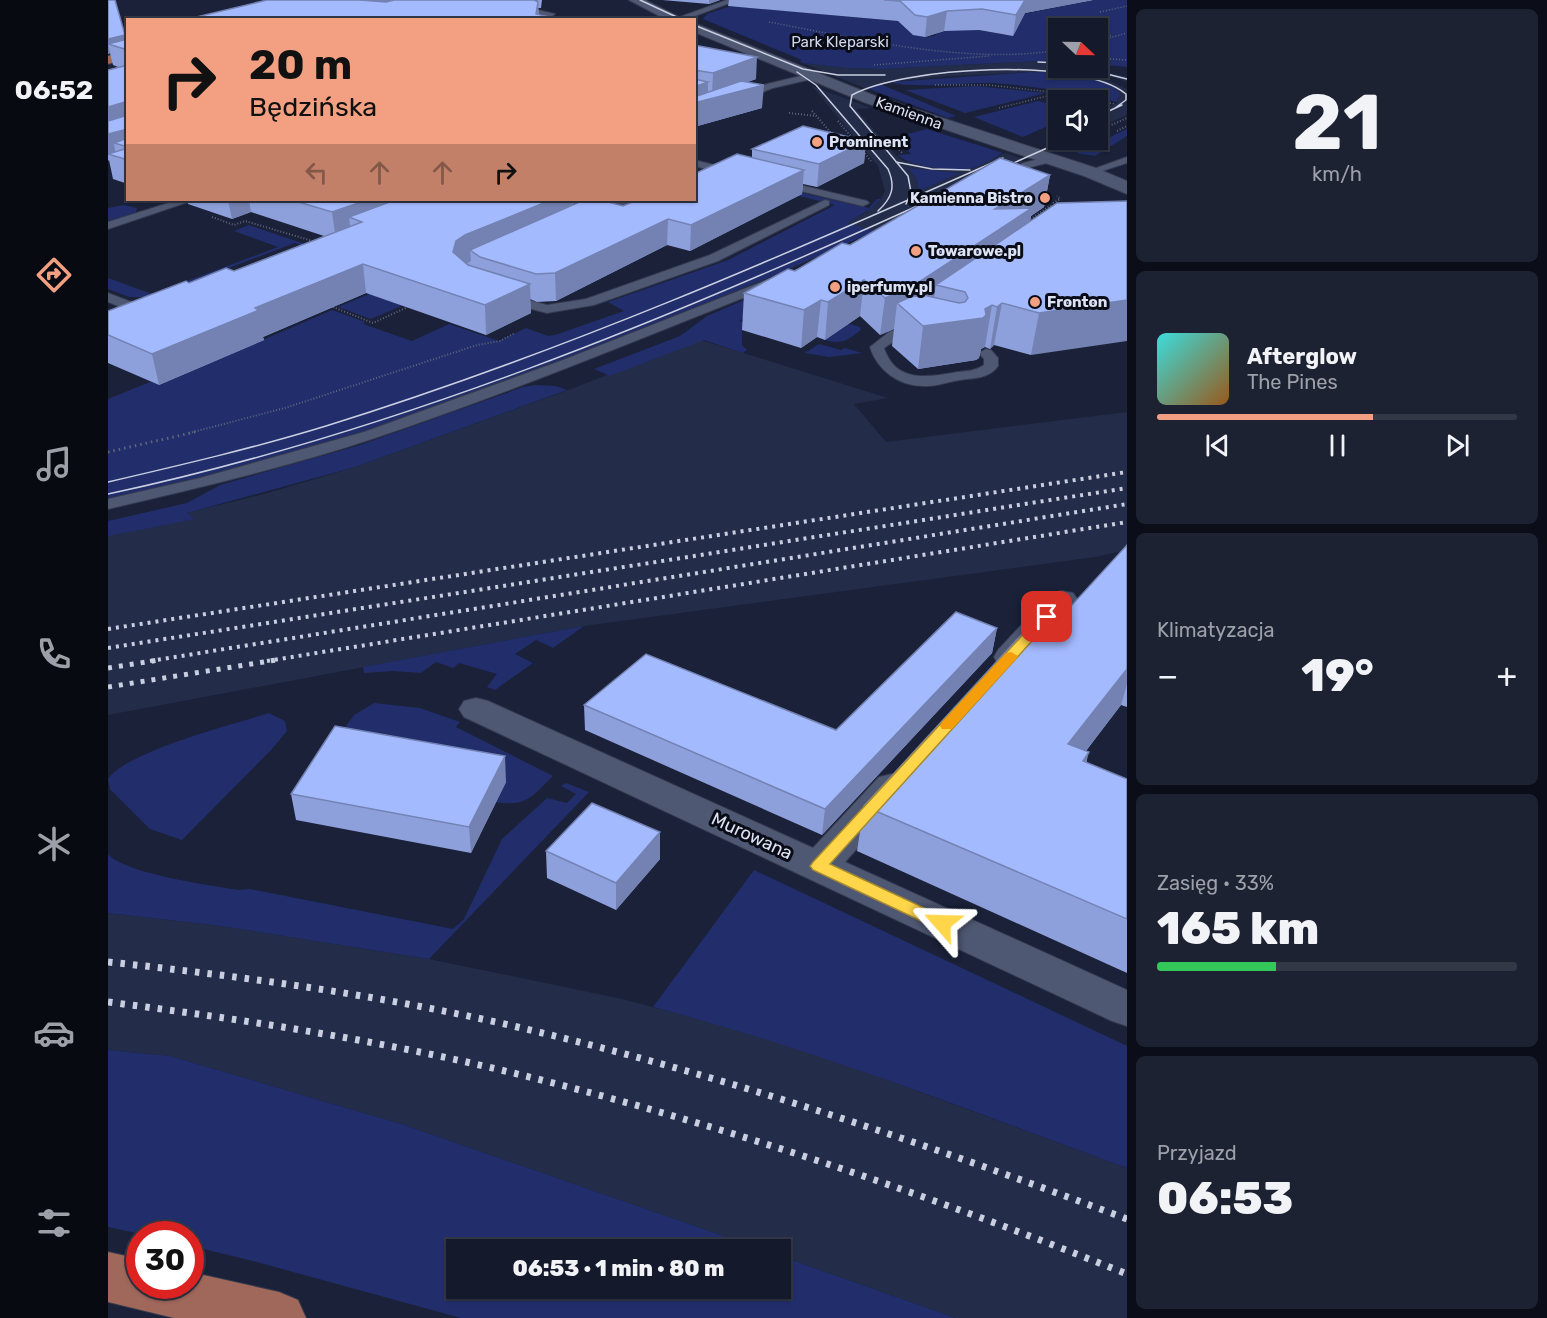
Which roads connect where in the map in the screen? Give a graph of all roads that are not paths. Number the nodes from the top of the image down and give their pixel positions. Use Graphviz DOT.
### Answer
graph roads {
  1 [pos="487,0"];
  2 [pos="635,0"];
  3 [pos="734,0"];
  4 [pos="544,18"];
  5 [pos="676,18"];
  6 [pos="681,18"];
  7 [pos="696,28"];
  8 [pos="126,56"];
  9 [pos="108,60"];
  10 [pos="813,76"];
  11 [pos="704,99"];
  12 [pos="725,103"];
  13 [pos="696,115"];
  14 [pos="1051,159"];
  15 [pos="1127,160"];
  16 [pos="696,163"];
  17 [pos="1090,172"];
  18 [pos="983,186"];
  19 [pos="1127,188"];
  20 [pos="185,201"];
  21 [pos="626,201"];
  22 [pos="863,202"];
  23 [pos="825,203"];
  24 [pos="586,218"];
  25 [pos="108,226"];
  26 [pos="778,279"];
  27 [pos="497,296"];
  28 [pos="108,297"];
  29 [pos="933,315"];
  30 [pos="140,322"];
  31 [pos="914,328"];
  32 [pos="933,334"];
  33 [pos="986,353"];
  34 [pos="108,504"];
  35 [pos="1062,600"];
  36 [pos="991,678"];
  37 [pos="476,709"];
  38 [pos="913,763"];
  39 [pos="819,866"];
  40 [pos="1127,1009"];
  41 [pos="108,1276"];
  42 [pos="126,1280"];
  43 [pos="199,1299"];
  44 [pos="279,1318"];
  1 -- 4 [label="lane"];
  2 -- 5 [label="street"];
  3 -- 6 [label="lane"];
  7 -- 10 [label="street, Kamienna"];
  8 -- 9 [label="main road"];
  10 -- 12 [label="lane"];
  10 -- 14 [label="street, Kamienna"];
  11 -- 12 [label="lane"];
  12 -- 13 [label="lane"];
  14 -- 17 [label="street, Kamienna"];
  14 -- 18 [label="lane"];
  15 -- 17 [label="lane"];
  16 -- 22 [label="lane"];
  17 -- 19 [label="street, Kamienna"];
  20 -- 25 [label="lane"];
  21 -- 24 [label="lane"];
  23 -- 27 [label="lane"];
  26 -- 34 [label="lane"];
  28 -- 30 [label="lane"];
  29 -- 31 [label="lane"];
  31 -- 32 [label="lane"];
  31 -- 33 [label="lane"];
  35 -- 36 [label="street"];
  37 -- 39 [label="street, Murowana"];
  38 -- 39 [label="street"];
  39 -- 40 [label="street, Murowana"];
  41 -- 42 [label="main road"];
  43 -- 44 [label="main road"];
}
